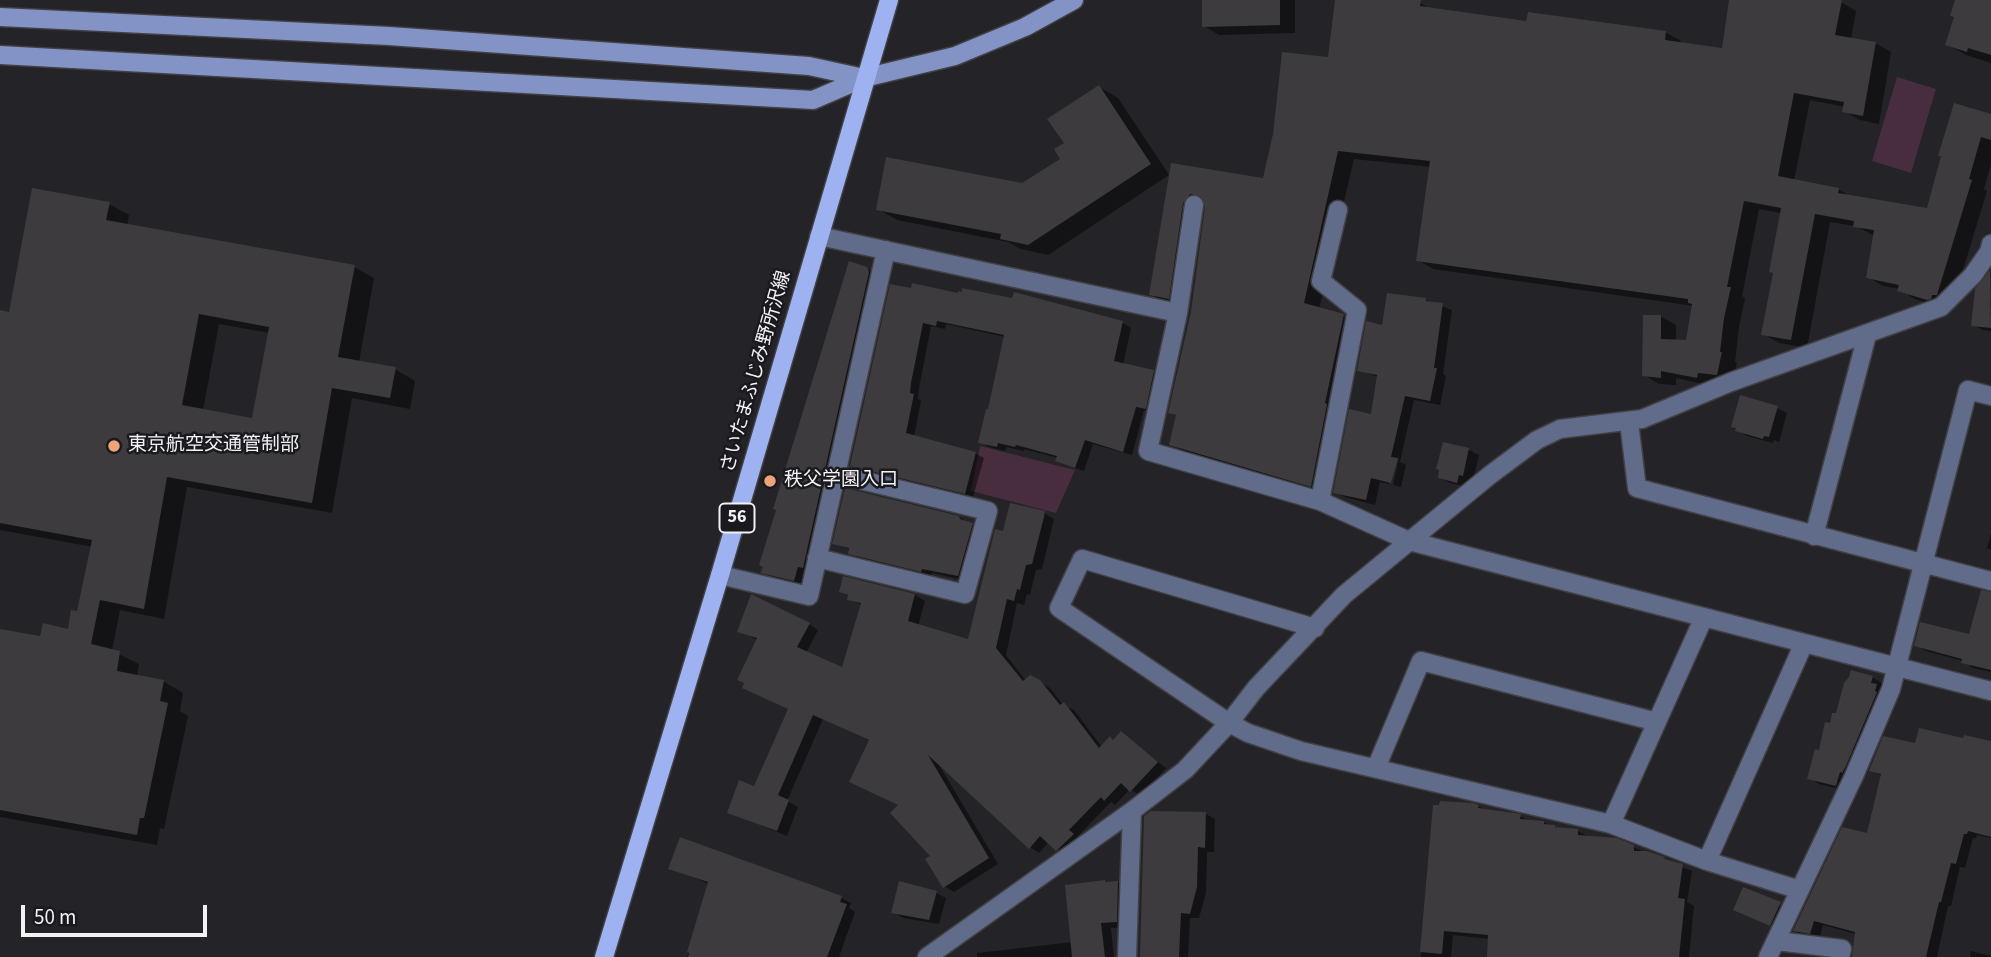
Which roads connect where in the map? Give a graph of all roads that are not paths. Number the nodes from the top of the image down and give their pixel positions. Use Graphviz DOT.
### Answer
graph roads {
  1 [pos="889,0"];
  2 [pos="1074,0"];
  3 [pos="0,16"];
  4 [pos="0,55"];
  5 [pos="864,78"];
  6 [pos="1194,205"];
  7 [pos="1338,209"];
  8 [pos="819,236"];
  9 [pos="1991,244"];
  10 [pos="886,250"];
  11 [pos="1178,313"];
  12 [pos="1867,335"];
  13 [pos="1991,396"];
  14 [pos="1629,422"];
  15 [pos="836,474"];
  16 [pos="1320,501"];
  17 [pos="1814,536"];
  18 [pos="1409,541"];
  19 [pos="817,558"];
  20 [pos="1922,565"];
  21 [pos="720,576"];
  22 [pos="1991,581"];
  23 [pos="1704,617"];
  24 [pos="1315,628"];
  25 [pos="1804,643"];
  26 [pos="1896,668"];
  27 [pos="1991,691"];
  28 [pos="1657,722"];
  29 [pos="1229,723"];
  30 [pos="1376,768"];
  31 [pos="1132,811"];
  32 [pos="1611,824"];
  33 [pos="1707,861"];
  34 [pos="1800,890"];
  35 [pos="1777,941"];
  36 [pos="604,957"];
  37 [pos="927,957"];
  38 [pos="1127,957"];
  39 [pos="1768,957"];
  40 [pos="1840,957"];
  1 -- 5 [label="main road, さいたまふじみ野所沢線 / 56"];
  2 -- 5 [label="street"];
  3 -- 5 [label="street"];
  4 -- 5 [label="street"];
  5 -- 8 [label="main road, さいたまふじみ野所沢線 / 56"];
  6 -- 11 [label="street"];
  7 -- 16 [label="street"];
  8 -- 10 [label="street"];
  8 -- 21 [label="main road, さいたまふじみ野所沢線 / 56"];
  9 -- 12 [label="street"];
  10 -- 11 [label="street"];
  10 -- 15 [label="street"];
  11 -- 16 [label="street"];
  12 -- 14 [label="street"];
  12 -- 17 [label="street"];
  13 -- 20 [label="street"];
  14 -- 17 [label="street"];
  14 -- 18 [label="street"];
  15 -- 19 [label="street"];
  15 -- 19 [label="street"];
  16 -- 18 [label="street"];
  17 -- 20 [label="street"];
  18 -- 23 [label="street"];
  18 -- 24 [label="street"];
  19 -- 21 [label="street"];
  20 -- 22 [label="street"];
  20 -- 26 [label="street"];
  21 -- 36 [label="main road, さいたまふじみ野所沢線 / 56"];
  23 -- 25 [label="street"];
  23 -- 28 [label="street"];
  24 -- 29 [label="street"];
  24 -- 29 [label="street"];
  25 -- 26 [label="street"];
  25 -- 33 [label="street"];
  26 -- 27 [label="street"];
  26 -- 34 [label="street"];
  28 -- 30 [label="street"];
  28 -- 32 [label="street"];
  29 -- 30 [label="street"];
  29 -- 31 [label="street"];
  30 -- 32 [label="street"];
  31 -- 37 [label="street"];
  31 -- 38 [label="street"];
  32 -- 33 [label="street"];
  33 -- 34 [label="street"];
  34 -- 35 [label="street"];
  35 -- 39 [label="street"];
  35 -- 40 [label="street"];
}
